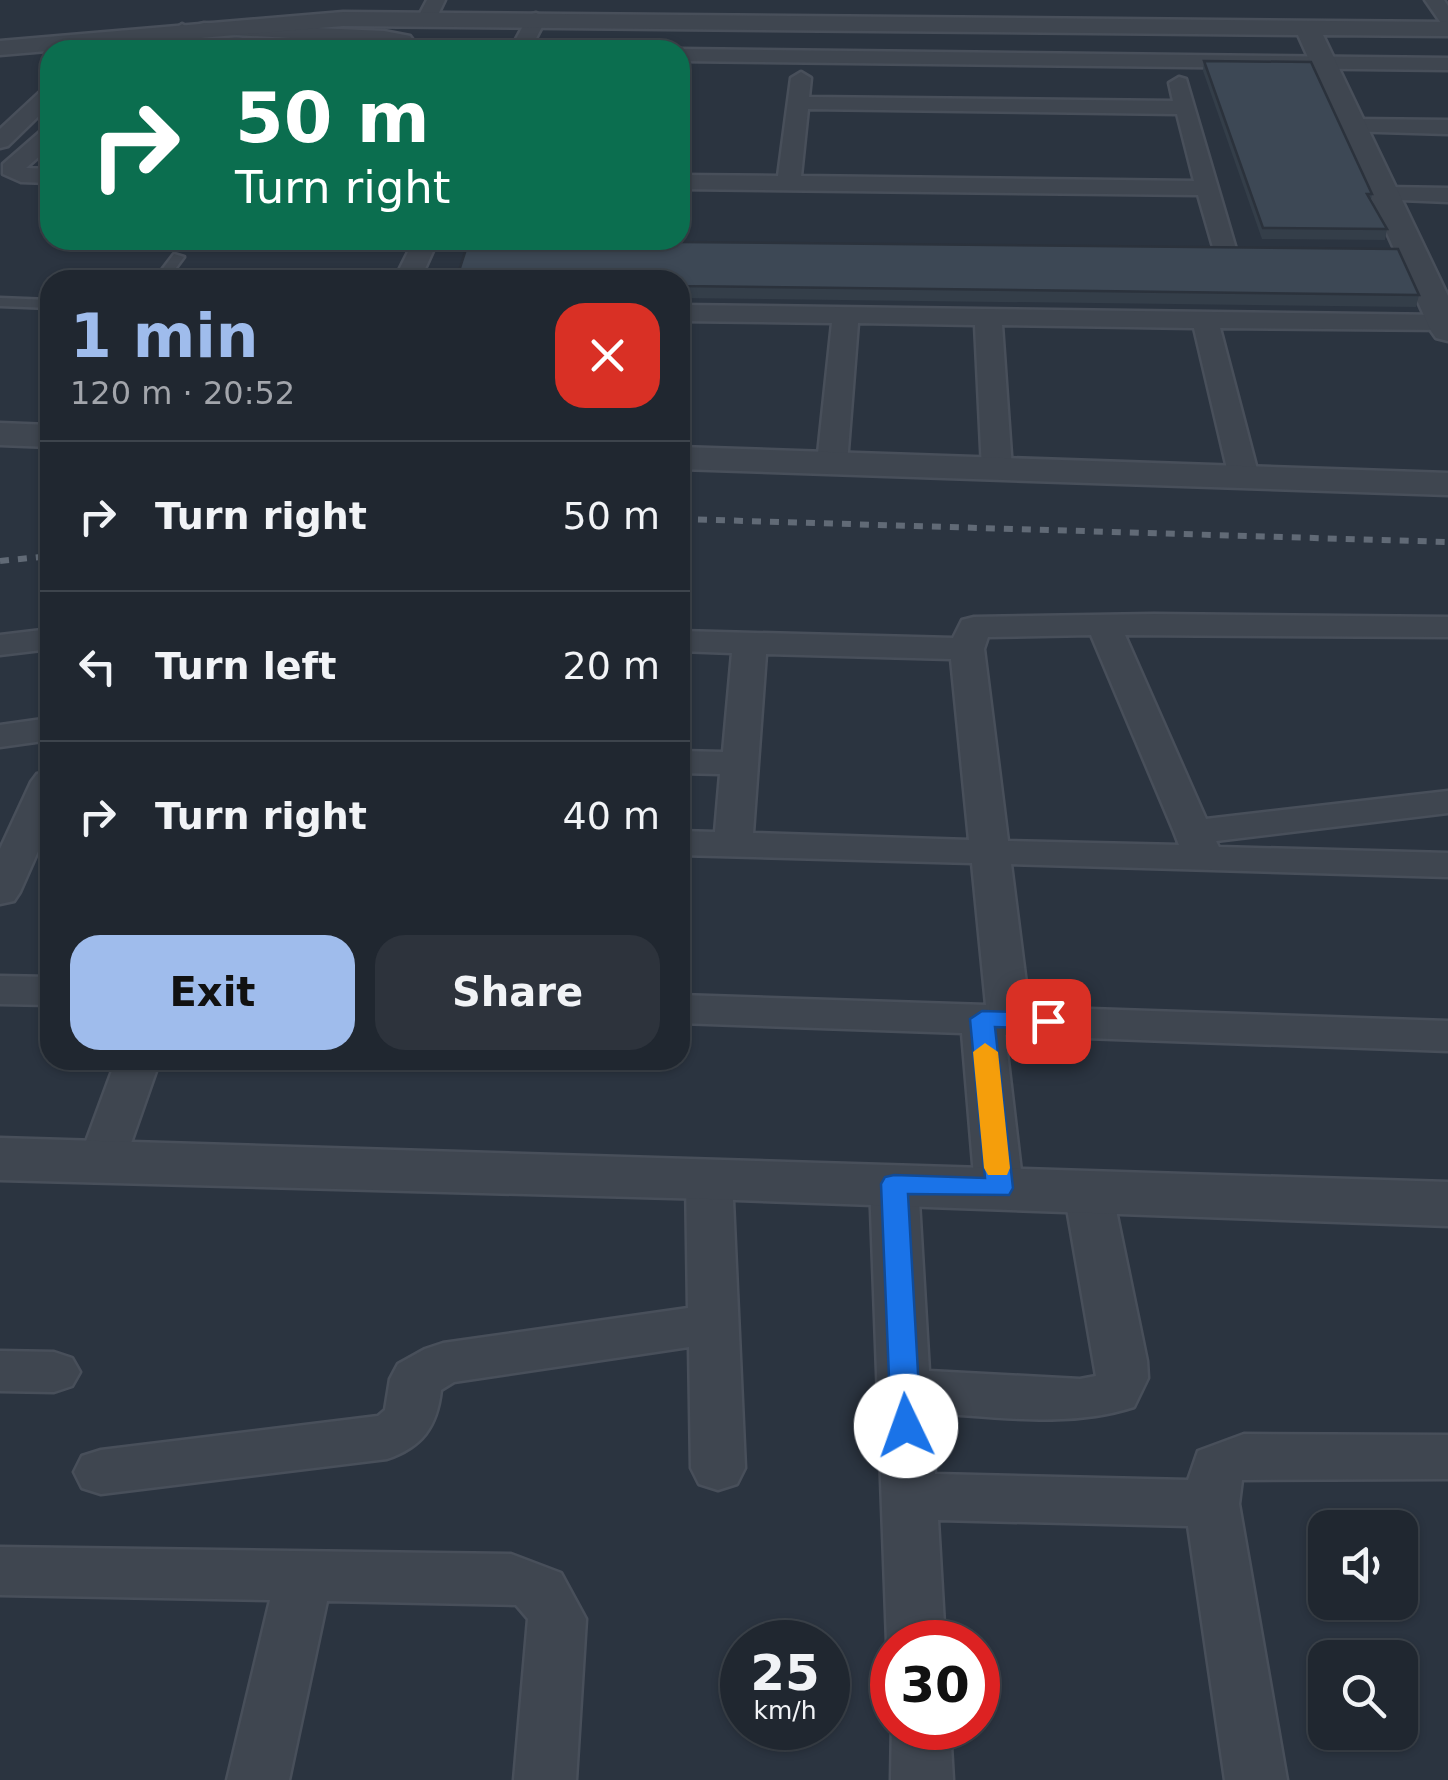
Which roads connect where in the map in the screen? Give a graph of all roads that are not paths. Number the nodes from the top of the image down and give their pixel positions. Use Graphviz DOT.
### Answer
graph roads {
  1 [pos="1434,0"];
  2 [pos="432,9"];
  3 [pos="1002,12"];
  4 [pos="536,19"];
  5 [pos="1448,19"];
  6 [pos="196,26"];
  7 [pos="1307,27"];
  8 [pos="1448,28"];
  9 [pos="155,40"];
  10 [pos="403,40"];
  11 [pos="525,40"];
  12 [pos="40,47"];
  13 [pos="2,50"];
  14 [pos="690,55"];
  15 [pos="804,56"];
  16 [pos="1173,60"];
  17 [pos="1323,62"];
  18 [pos="1448,64"];
  19 [pos="30,103"];
  20 [pos="798,103"];
  21 [pos="1186,108"];
  22 [pos="1353,126"];
  23 [pos="1448,127"];
  24 [pos="0,140"];
  25 [pos="40,144"];
  26 [pos="40,175"];
  27 [pos="690,182"];
  28 [pos="789,184"];
  29 [pos="1208,188"];
  30 [pos="1385,194"];
  31 [pos="1448,196"];
  32 [pos="1223,249"];
  33 [pos="1374,251"];
  34 [pos="1411,251"];
  35 [pos="178,257"];
  36 [pos="168,270"];
  37 [pos="0,302"];
  38 [pos="40,304"];
  39 [pos="690,313"];
  40 [pos="846,315"];
  41 [pos="988,317"];
  42 [pos="1204,320"];
  43 [pos="1446,327"];
  44 [pos="0,434"];
  45 [pos="40,436"];
  46 [pos="690,458"];
  47 [pos="832,463"];
  48 [pos="997,468"];
  49 [pos="1244,477"];
  50 [pos="1448,484"];
  51 [pos="1104,624"];
  52 [pos="1448,626"];
  53 [pos="40,640"];
  54 [pos="690,641"];
  55 [pos="750,643"];
  56 [pos="0,645"];
  57 [pos="967,649"];
  58 [pos="40,730"];
  59 [pos="0,736"];
  60 [pos="690,762"];
  61 [pos="740,763"];
  62 [pos="1448,802"];
  63 [pos="40,804"];
  64 [pos="690,844"];
  65 [pos="733,845"];
  66 [pos="1198,845"];
  67 [pos="990,852"];
  68 [pos="1448,866"];
  69 [pos="0,892"];
  70 [pos="0,990"];
  71 [pos="40,992"];
  72 [pos="690,1009"];
  73 [pos="995,1019"];
  74 [pos="1448,1036"];
  75 [pos="134,1070"];
  76 [pos="0,1159"];
  77 [pos="101,1162"];
  78 [pos="709,1178"];
  79 [pos="894,1184"];
  80 [pos="999,1188"];
  81 [pos="1088,1191"];
  82 [pos="1448,1204"];
  83 [pos="713,1324"];
  84 [pos="0,1371"];
  85 [pos="54,1372"];
  86 [pos="904,1391"];
  87 [pos="1448,1458"];
  88 [pos="718,1468"];
  89 [pos="101,1472"];
  90 [pos="909,1496"];
  91 [pos="1212,1504"];
  92 [pos="0,1572"];
  93 [pos="304,1576"];
  94 [pos="915,1620"];
  95 [pos="921,1750"];
  96 [pos="258,1780"];
  97 [pos="544,1780"];
  98 [pos="922,1780"];
  99 [pos="1256,1780"];
  1 -- 5 [label="street"];
  2 -- 4 [label="street"];
  2 -- 6 [label="street"];
  3 -- 4 [label="street"];
  3 -- 7 [label="street"];
  4 -- 11 [label="street"];
  6 -- 9 [label="street"];
  6 -- 10 [label="street"];
  7 -- 8 [label="street"];
  7 -- 17 [label="street"];
  12 -- 13 [label="street"];
  14 -- 15 [label="street"];
  15 -- 16 [label="street"];
  15 -- 20 [label="street"];
  16 -- 17 [label="street"];
  16 -- 21 [label="street"];
  17 -- 18 [label="street"];
  17 -- 22 [label="street"];
  19 -- 24 [label="street"];
  20 -- 21 [label="street"];
  20 -- 28 [label="street"];
  21 -- 29 [label="street"];
  22 -- 23 [label="street"];
  22 -- 30 [label="street"];
  25 -- 26 [label="street"];
  27 -- 28 [label="street"];
  28 -- 29 [label="street"];
  29 -- 32 [label="street"];
  30 -- 31 [label="street"];
  30 -- 34 [label="street"];
  33 -- 34 [label="street"];
  34 -- 43 [label="street"];
  35 -- 36 [label="lane"];
  37 -- 38 [label="lane"];
  39 -- 40 [label="street"];
  40 -- 41 [label="street"];
  40 -- 47 [label="street"];
  41 -- 42 [label="street"];
  41 -- 48 [label="street"];
  42 -- 43 [label="street"];
  42 -- 49 [label="street"];
  44 -- 45 [label="street"];
  46 -- 47 [label="street"];
  47 -- 48 [label="street"];
  48 -- 49 [label="street"];
  49 -- 50 [label="street"];
  51 -- 52 [label="street"];
  51 -- 57 [label="street"];
  51 -- 66 [label="street"];
  53 -- 56 [label="street"];
  54 -- 55 [label="street"];
  55 -- 57 [label="street"];
  55 -- 61 [label="street"];
  57 -- 67 [label="street"];
  58 -- 59 [label="street"];
  60 -- 61 [label="street"];
  61 -- 65 [label="street"];
  62 -- 66 [label="street"];
  63 -- 69 [label="street"];
  64 -- 65 [label="street"];
  65 -- 67 [label="street"];
  66 -- 67 [label="street"];
  66 -- 68 [label="street"];
  67 -- 73 [label="street"];
  70 -- 71 [label="street"];
  72 -- 73 [label="street"];
  73 -- 74 [label="street"];
  73 -- 80 [label="street"];
  75 -- 77 [label="street"];
  76 -- 77 [label="street"];
  77 -- 78 [label="street"];
  78 -- 79 [label="street"];
  78 -- 83 [label="street"];
  79 -- 80 [label="street"];
  79 -- 86 [label="street"];
  80 -- 81 [label="street"];
  81 -- 82 [label="street"];
  81 -- 86 [label="street"];
  83 -- 88 [label="street"];
  83 -- 89 [label="street"];
  84 -- 85 [label="street"];
  86 -- 90 [label="street"];
  87 -- 91 [label="street"];
  90 -- 91 [label="street"];
  90 -- 94 [label="street"];
  91 -- 99 [label="street"];
  92 -- 93 [label="street"];
  93 -- 96 [label="street"];
  93 -- 97 [label="street"];
  95 -- 98 [label="street"];
}
